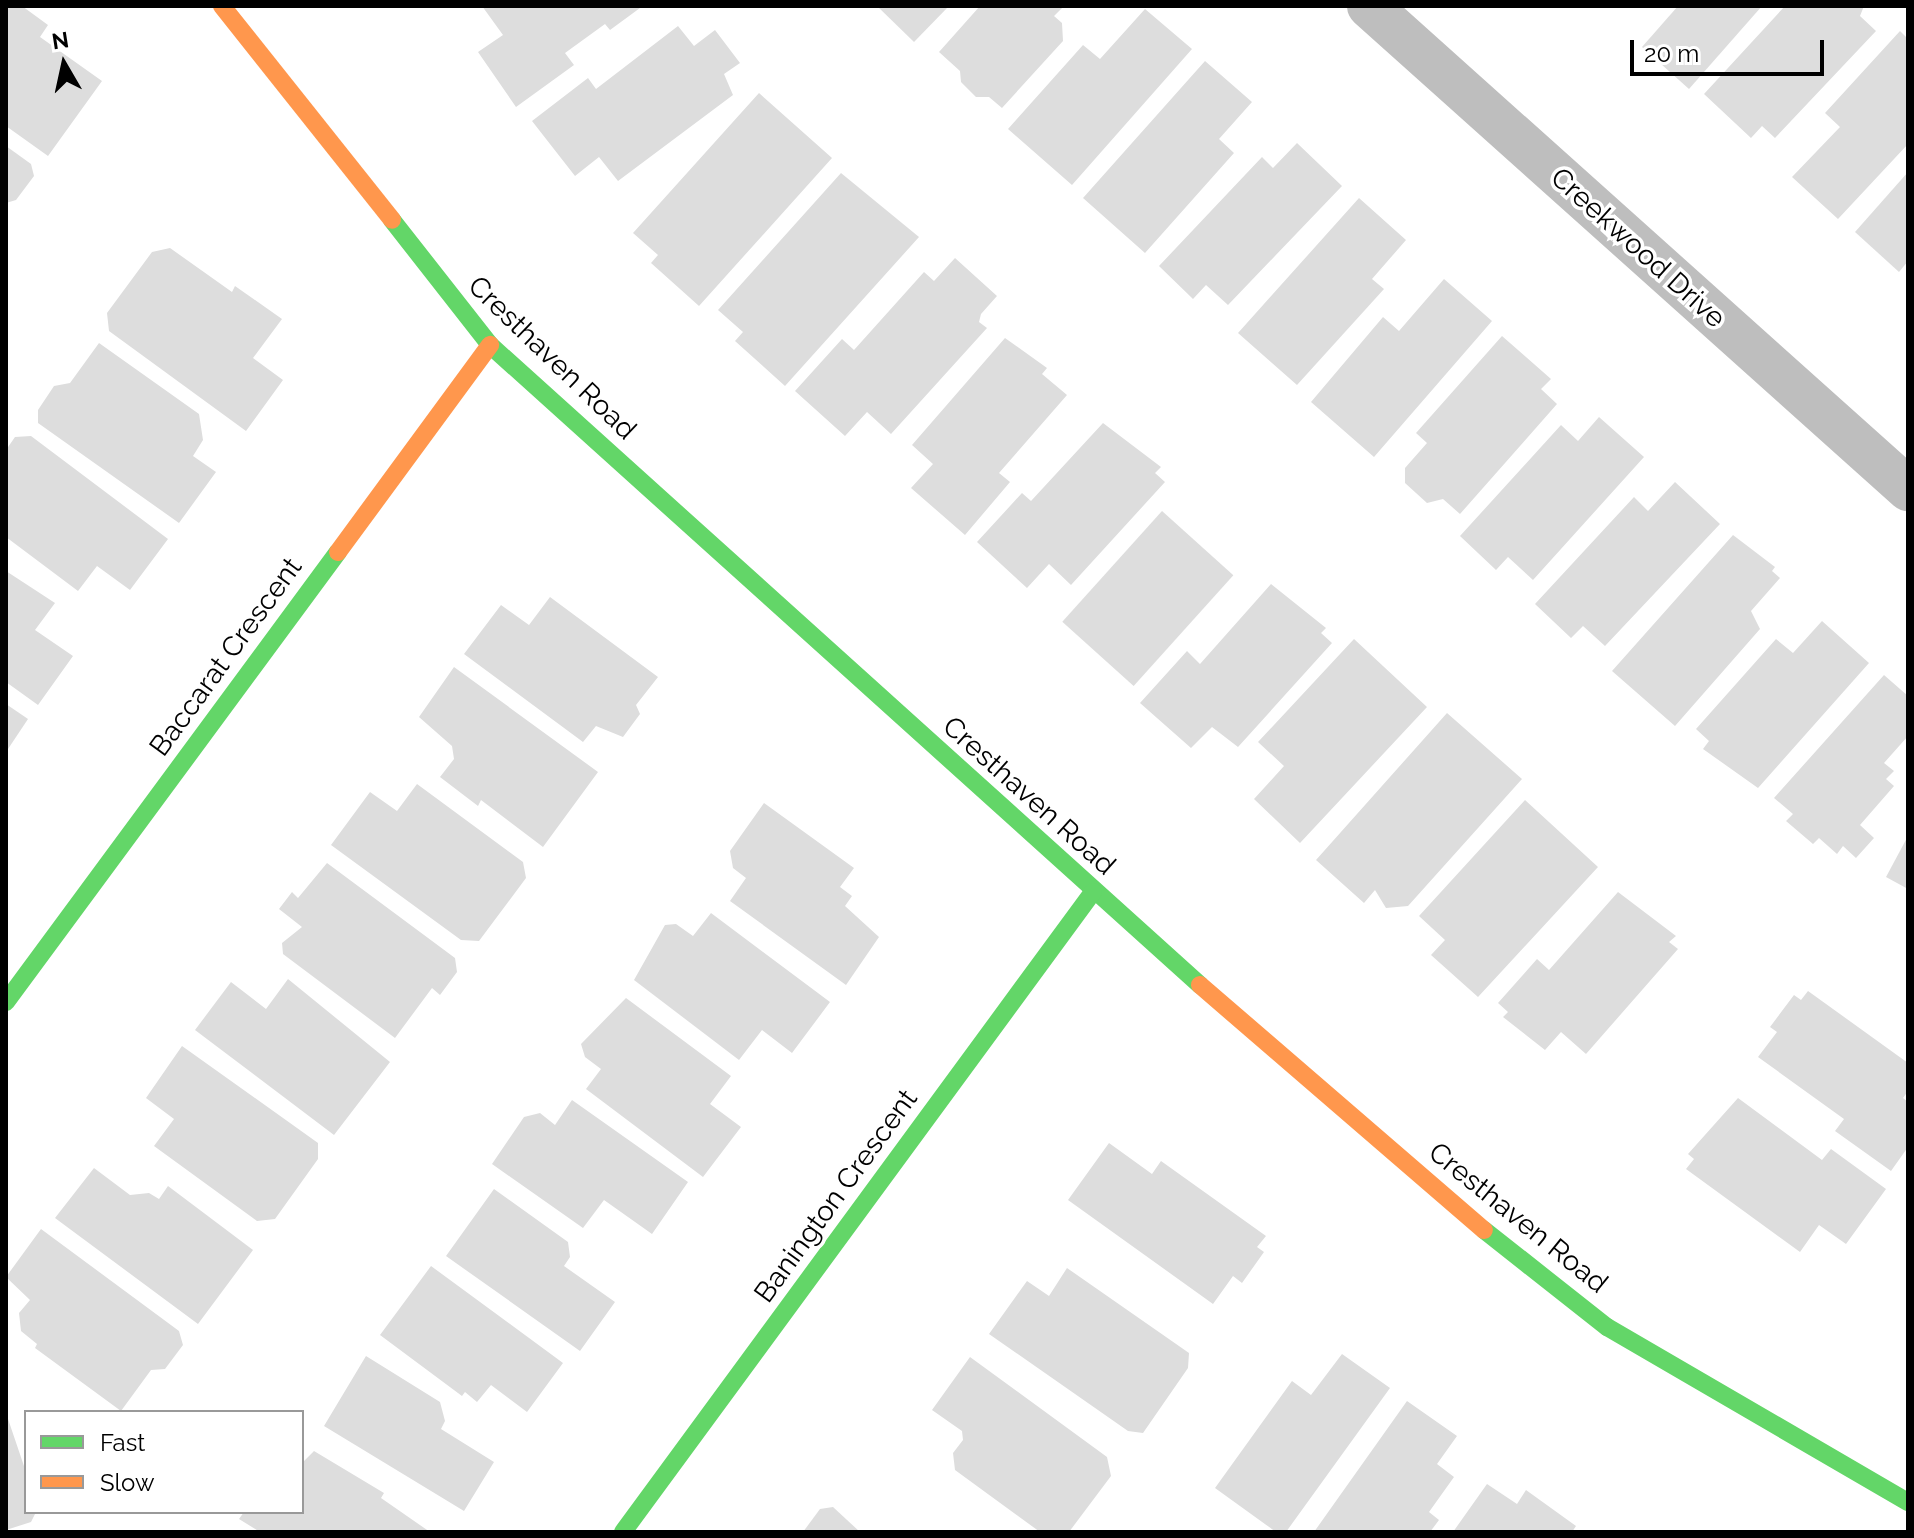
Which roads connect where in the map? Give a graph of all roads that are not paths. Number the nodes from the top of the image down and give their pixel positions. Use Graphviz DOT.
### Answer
graph roads {
  1 [pos="222,6"];
  2 [pos="1369,6"];
  3 [pos="490,345"];
  4 [pos="1908,489"];
  5 [pos="1093,892"];
  6 [pos="6,1002"];
  7 [pos="1908,1502"];
  8 [pos="623,1532"];
  1 -- 3 [label="street, Cresthaven Road"];
  2 -- 4 [label="street, Creekwood Drive"];
  3 -- 5 [label="street, Cresthaven Road"];
  3 -- 6 [label="street, Baccarat Crescent"];
  5 -- 7 [label="street, Cresthaven Road"];
  5 -- 8 [label="street, Banington Crescent"];
}
